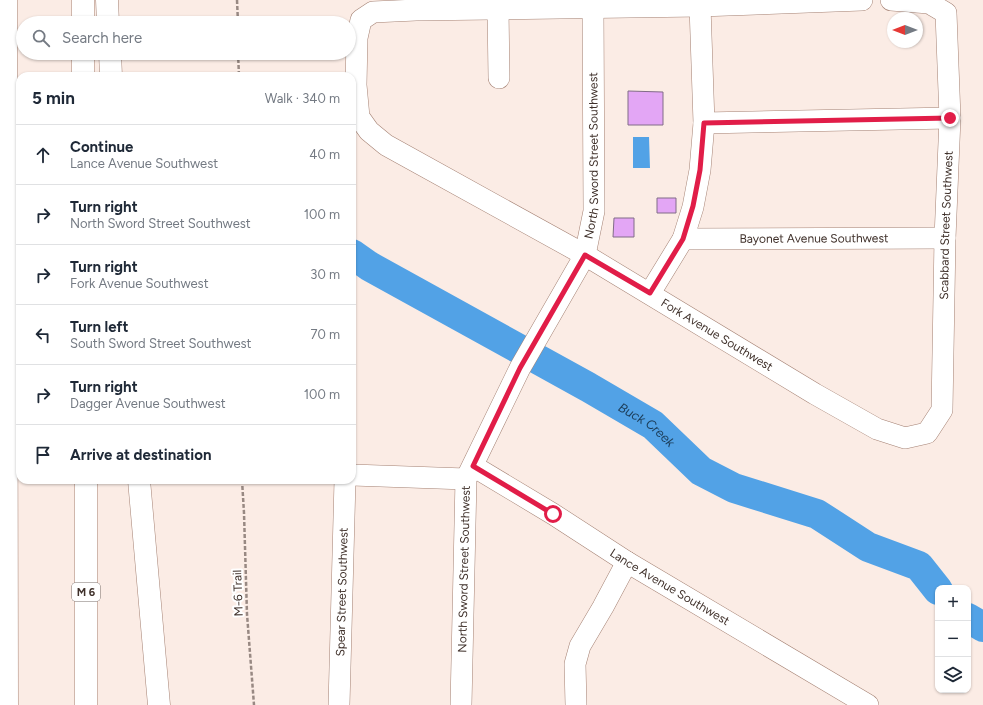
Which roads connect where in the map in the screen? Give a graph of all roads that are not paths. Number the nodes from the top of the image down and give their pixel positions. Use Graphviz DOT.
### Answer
graph roads {
  1 [pos="6,0"];
  2 [pos="83,0"];
  3 [pos="107,0"];
  4 [pos="862,0"];
  5 [pos="891,0"];
  6 [pos="629,3"];
  7 [pos="657,3"];
  8 [pos="700,6"];
  9 [pos="593,7"];
  10 [pos="498,9"];
  11 [pos="83,16"];
  12 [pos="108,16"];
  13 [pos="83,60"];
  14 [pos="110,60"];
  15 [pos="84,72"];
  16 [pos="111,72"];
  17 [pos="499,78"];
  18 [pos="950,118"];
  19 [pos="704,123"];
  20 [pos="945,238"];
  21 [pos="683,239"];
  22 [pos="585,255"];
  23 [pos="650,293"];
  24 [pos="927,433"];
  25 [pos="469,472"];
  26 [pos="356,476"];
  27 [pos="86,484"];
  28 [pos="135,484"];
  29 [pos="139,484"];
  30 [pos="345,484"];
  31 [pos="627,562"];
  32 [pos="7,705"];
  33 [pos="86,705"];
  34 [pos="144,705"];
  35 [pos="159,705"];
  36 [pos="339,705"];
  37 [pos="461,705"];
  38 [pos="576,705"];
  39 [pos="868,705"];
  1 -- 32 [label="highway"];
  2 -- 11 [label="highway"];
  3 -- 12 [label="highway"];
  4 -- 8 [label="street"];
  5 -- 18 [label="street, Scabbard Street Southwest"];
  6 -- 7 [label="street"];
  6 -- 9 [label="street"];
  7 -- 8 [label="street"];
  8 -- 19 [label="street"];
  9 -- 10 [label="street"];
  9 -- 22 [label="street, North Sword Street Southwest"];
  10 -- 17 [label="street"];
  10 -- 22 [label="street, Fork Avenue Southwest"];
  13 -- 15 [label="highway"];
  14 -- 16 [label="highway"];
  18 -- 19 [label="street"];
  18 -- 20 [label="street, Scabbard Street Southwest"];
  19 -- 21 [label="street"];
  20 -- 21 [label="street, Bayonet Avenue Southwest"];
  20 -- 24 [label="street, Scabbard Street Southwest"];
  21 -- 23 [label="street"];
  22 -- 23 [label="street, Fork Avenue Southwest"];
  22 -- 25 [label="street, North Sword Street Southwest"];
  23 -- 24 [label="street, Fork Avenue Southwest"];
  25 -- 26 [label="street, Lance Avenue Southwest"];
  25 -- 31 [label="street, Lance Avenue Southwest"];
  25 -- 37 [label="street, North Sword Street Southwest"];
  27 -- 33 [label="highway, M 6"];
  28 -- 34 [label="highway"];
  29 -- 35 [label="highway"];
  30 -- 36 [label="street, Spear Street Southwest"];
  31 -- 38 [label="street"];
  31 -- 39 [label="street, Lance Avenue Southwest"];
}
